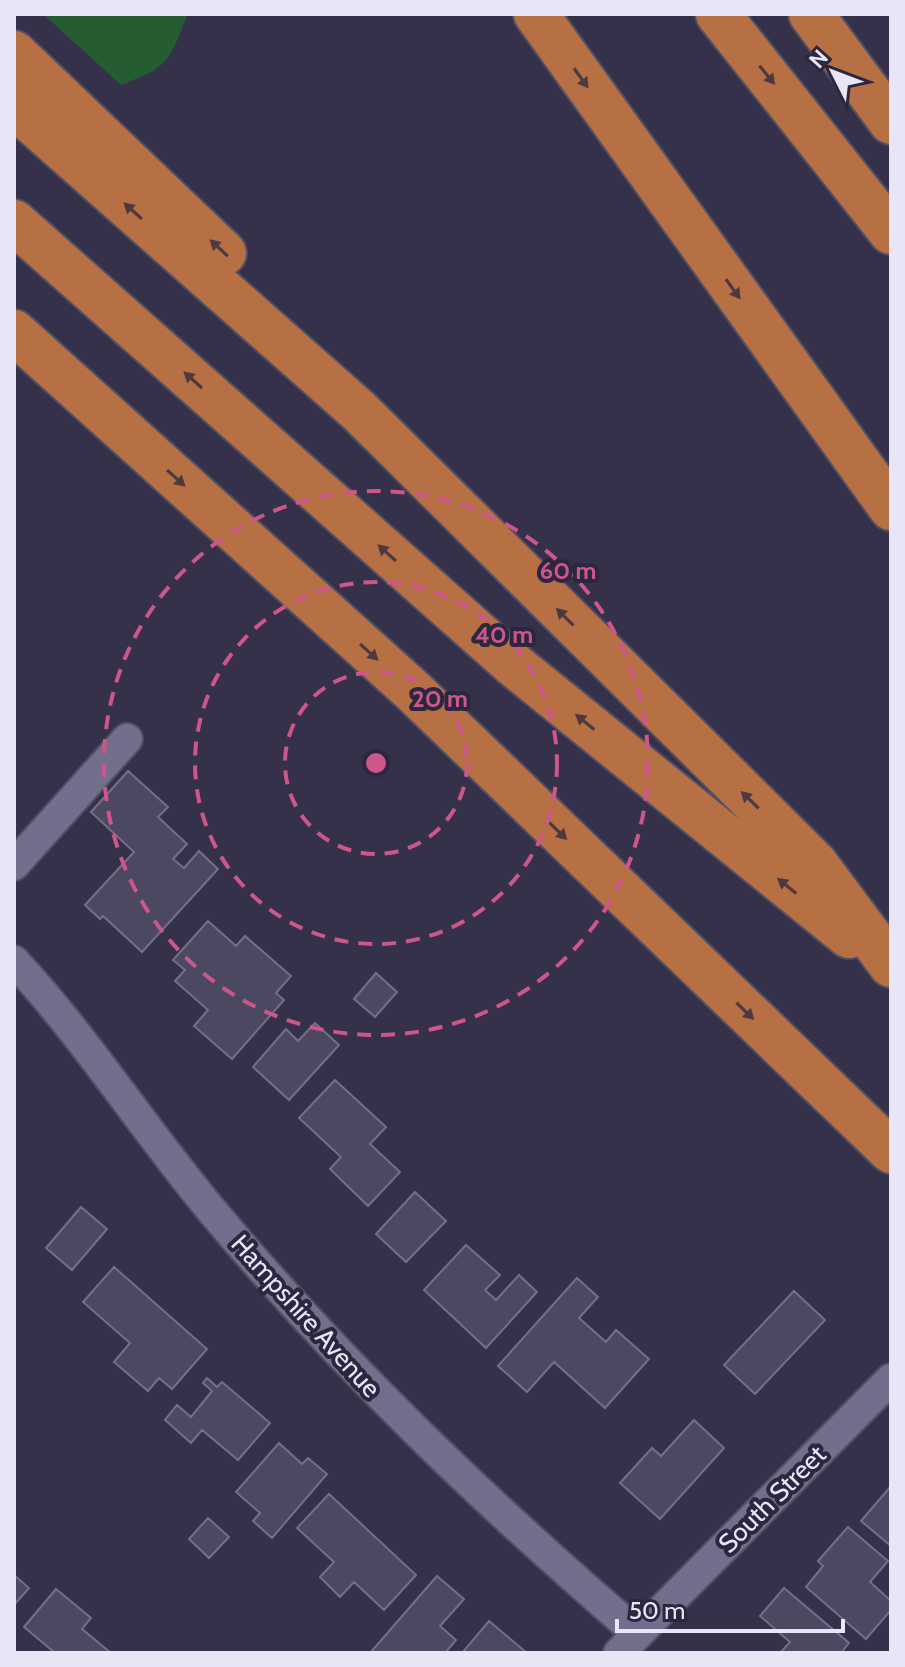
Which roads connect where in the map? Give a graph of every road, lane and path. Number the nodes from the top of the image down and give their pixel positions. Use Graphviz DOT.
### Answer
graph roads {
  1 [pos="536,14"];
  2 [pos="718,14"];
  3 [pos="811,14"];
  4 [pos="14,53"];
  5 [pos="14,106"];
  6 [pos="891,122"];
  7 [pos="14,222"];
  8 [pos="891,232"];
  9 [pos="14,332"];
  10 [pos="14,351"];
  11 [pos="359,411"];
  12 [pos="139,445"];
  13 [pos="891,508"];
  14 [pos="127,739"];
  15 [pos="14,865"];
  16 [pos="14,961"];
  17 [pos="891,967"];
  18 [pos="891,1151"];
  19 [pos="891,1379"];
  20 [pos="628,1643"];
  1 -- 13 [label="highway, one-way"];
  2 -- 8 [label="highway, one-way"];
  3 -- 6 [label="highway"];
  11 -- 4 [label="highway, one-way"];
  11 -- 5 [label="highway, one-way"];
  17 -- 7 [label="highway, one-way"];
  9 -- 12 [label="highway"];
  10 -- 12 [label="highway"];
  17 -- 11 [label="highway, one-way"];
  12 -- 18 [label="highway, one-way"];
  14 -- 15 [label="street"];
  16 -- 20 [label="street, Hampshire Avenue"];
  19 -- 20 [label="street, South Street"];
}
